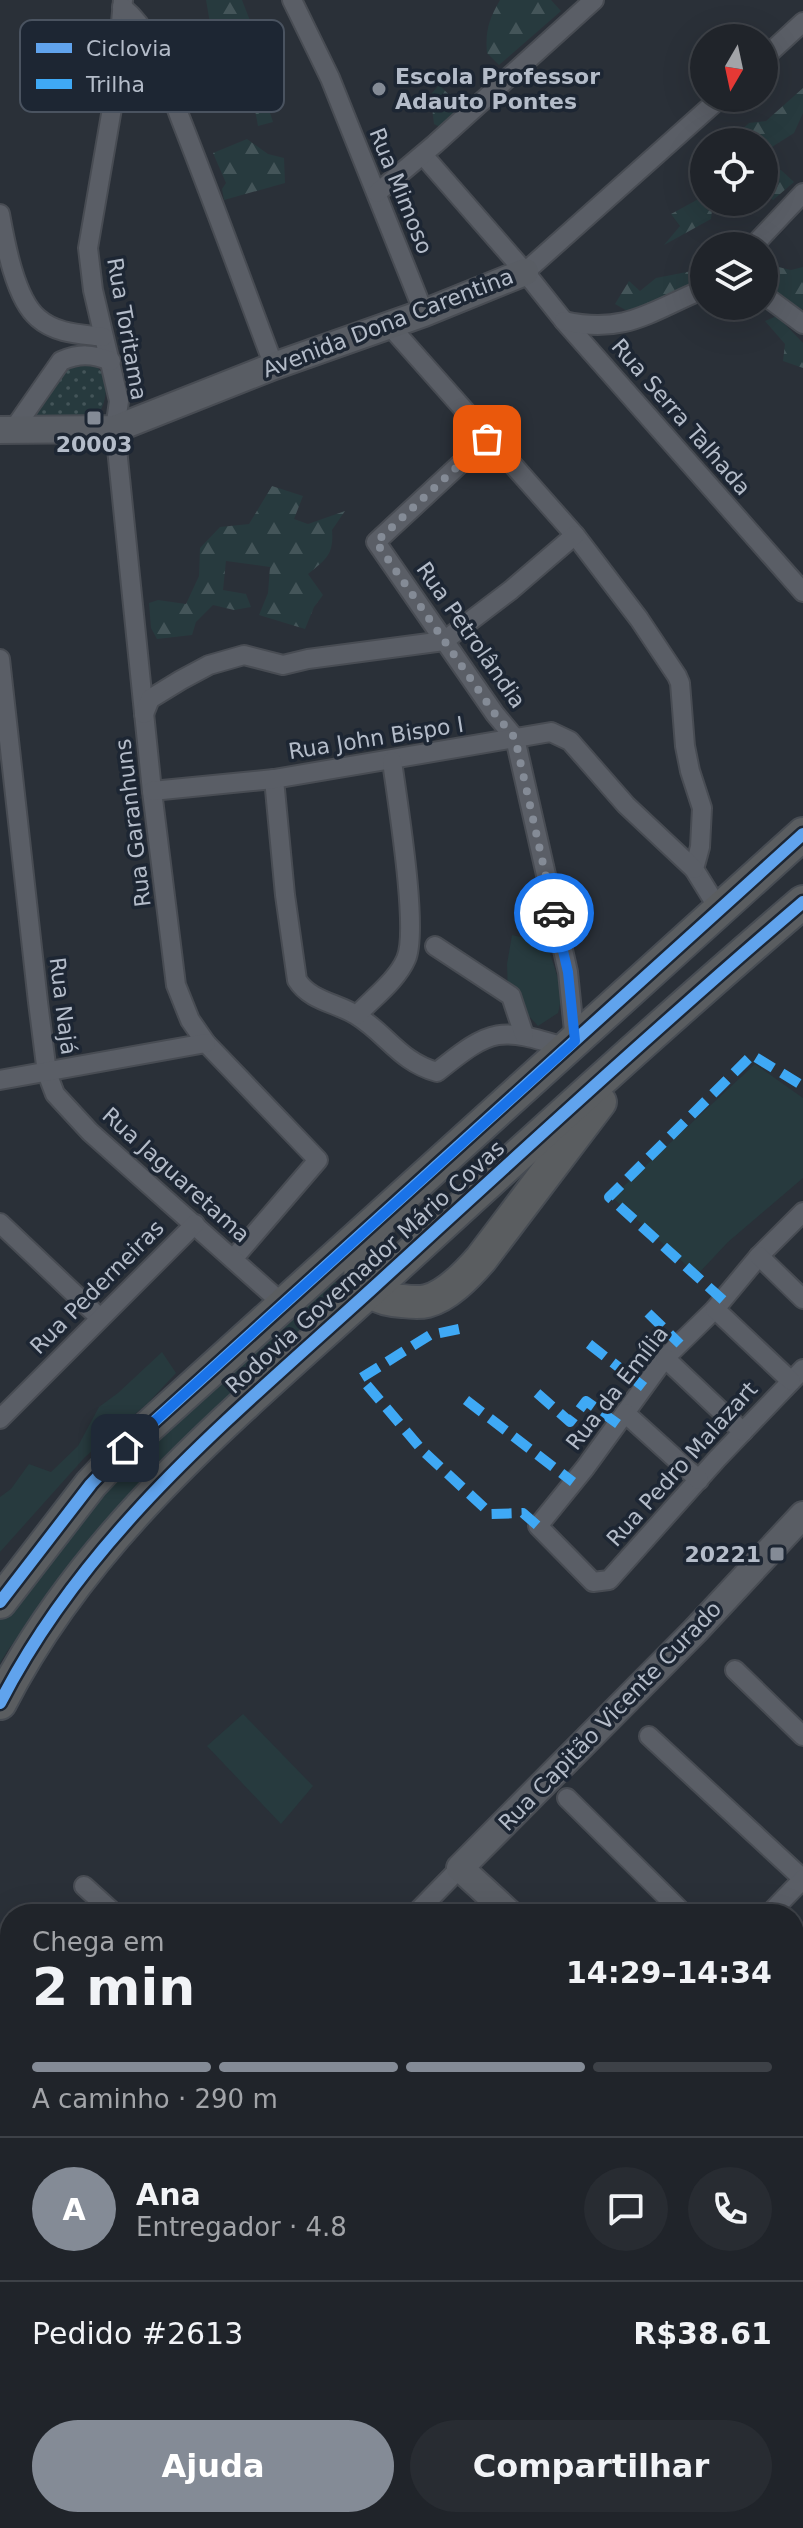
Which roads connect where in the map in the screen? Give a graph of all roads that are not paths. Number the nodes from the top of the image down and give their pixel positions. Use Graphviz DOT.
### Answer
graph roads {
  1 [pos="292,0"];
  2 [pos="594,0"];
  3 [pos="123,4"];
  4 [pos="135,20"];
  5 [pos="803,22"];
  6 [pos="778,45"];
  7 [pos="111,112"];
  8 [pos="177,112"];
  9 [pos="704,112"];
  10 [pos="423,155"];
  11 [pos="377,193"];
  12 [pos="803,193"];
  13 [pos="0,214"];
  14 [pos="766,232"];
  15 [pos="525,272"];
  16 [pos="690,295"];
  17 [pos="778,305"];
  18 [pos="424,313"];
  19 [pos="564,321"];
  20 [pos="803,324"];
  21 [pos="389,325"];
  22 [pos="103,337"];
  23 [pos="111,361"];
  24 [pos="274,366"];
  25 [pos="115,429"];
  26 [pos="6,430"];
  27 [pos="487,439"];
  28 [pos="575,535"];
  29 [pos="803,592"];
  30 [pos="444,641"];
  31 [pos="0,659"];
  32 [pos="144,714"];
  33 [pos="515,738"];
  34 [pos="392,761"];
  35 [pos="274,779"];
  36 [pos="152,791"];
  37 [pos="803,834"];
  38 [pos="694,869"];
  39 [pos="803,902"];
  40 [pos="720,911"];
  41 [pos="803,922"];
  42 [pos="435,946"];
  43 [pos="746,951"];
  44 [pos="357,1015"];
  45 [pos="524,1035"];
  46 [pos="206,1043"];
  47 [pos="571,1044"];
  48 [pos="621,1064"];
  49 [pos="47,1073"];
  50 [pos="0,1080"];
  51 [pos="393,1207"];
  52 [pos="803,1212"];
  53 [pos="0,1223"];
  54 [pos="195,1224"];
  55 [pos="759,1256"];
  56 [pos="233,1259"];
  57 [pos="324,1268"];
  58 [pos="362,1298"];
  59 [pos="803,1299"];
  60 [pos="283,1304"];
  61 [pos="715,1309"];
  62 [pos="100,1318"];
  63 [pos="665,1358"];
  64 [pos="797,1375"];
  65 [pos="625,1413"];
  66 [pos="0,1419"];
  67 [pos="743,1432"];
  68 [pos="699,1480"];
  69 [pos="803,1515"];
  70 [pos="593,1582"];
  71 [pos="2,1597"];
  72 [pos="735,1670"];
  73 [pos="0,1703"];
  74 [pos="649,1736"];
  75 [pos="803,1736"];
  76 [pos="567,1798"];
  77 [pos="460,1868"];
  78 [pos="803,1879"];
  79 [pos="84,1886"];
  80 [pos="104,1904"];
  81 [pos="425,1904"];
  82 [pos="499,1904"];
  83 [pos="674,1904"];
  84 [pos="779,1904"];
  1 -- 11 [label="street, Rua Mimoso"];
  2 -- 10 [label="street"];
  3 -- 4 [label="street"];
  5 -- 6 [label="street"];
  7 -- 22 [label="street, Rua Toritama"];
  8 -- 24 [label="street"];
  9 -- 15 [label="street, Avenida Dona Carentina"];
  10 -- 11 [label="street"];
  10 -- 15 [label="street, Rua Serra Talhada"];
  11 -- 18 [label="street, Rua Mimoso"];
  12 -- 14 [label="street"];
  13 -- 22 [label="street"];
  15 -- 18 [label="street, Avenida Dona Carentina"];
  15 -- 19 [label="street, Rua Serra Talhada"];
  16 -- 19 [label="street"];
  17 -- 20 [label="street"];
  18 -- 21 [label="street, Avenida Dona Carentina"];
  19 -- 29 [label="street, Rua Serra Talhada"];
  21 -- 24 [label="street, Avenida Dona Carentina"];
  21 -- 27 [label="street"];
  22 -- 23 [label="street, Rua Toritama"];
  23 -- 25 [label="street, Rua Toritama"];
  23 -- 26 [label="street"];
  24 -- 25 [label="street, Avenida Dona Carentina"];
  25 -- 26 [label="street, Avenida Dona Carentina"];
  25 -- 32 [label="street, Rua Garanhuns"];
  27 -- 28 [label="street"];
  27 -- 30 [label="street, Rua Petrolândia"];
  28 -- 30 [label="street"];
  28 -- 38 [label="street"];
  30 -- 32 [label="street"];
  30 -- 33 [label="street, Rua Petrolândia"];
  31 -- 49 [label="street, Rua Najá"];
  32 -- 36 [label="street, Rua Garanhuns"];
  33 -- 34 [label="street, Rua John Bispo I"];
  33 -- 38 [label="street, Rua John Bispo I"];
  33 -- 47 [label="street, Rua Petrolândia"];
  34 -- 35 [label="street, Rua John Bispo I"];
  34 -- 44 [label="street"];
  35 -- 36 [label="street, Rua John Bispo I"];
  35 -- 44 [label="street"];
  36 -- 46 [label="street, Rua Garanhuns"];
  37 -- 40 [label="highway, Rodovia Governador Mário Covas"];
  38 -- 40 [label="street, Rua John Bispo I"];
  39 -- 43 [label="highway, Rodovia Governador Mário Covas"];
  40 -- 47 [label="highway, Rodovia Governador Mário Covas"];
  41 -- 43 [label="street"];
  42 -- 45 [label="street"];
  43 -- 48 [label="highway, Rodovia Governador Mário Covas"];
  44 -- 45 [label="street"];
  45 -- 47 [label="street"];
  46 -- 49 [label="street"];
  46 -- 56 [label="street, Rua Garanhuns"];
  47 -- 51 [label="highway, Rodovia Governador Mário Covas"];
  48 -- 58 [label="highway, Rodovia Governador Mário Covas"];
  48 -- 58 [label="highway"];
  49 -- 50 [label="street"];
  49 -- 54 [label="street, Rua Jaguaretama"];
  51 -- 57 [label="highway, Rodovia Governador Mário Covas"];
  51 -- 58 [label="highway"];
  52 -- 55 [label="street, Rua da Emília"];
  53 -- 62 [label="street"];
  54 -- 56 [label="street, Rua Jaguaretama"];
  54 -- 62 [label="street, Rua Pederneiras"];
  55 -- 59 [label="street"];
  55 -- 61 [label="street, Rua da Emília"];
  56 -- 60 [label="street, Rua Jaguaretama"];
  57 -- 58 [label="highway"];
  57 -- 60 [label="highway, Rodovia Governador Mário Covas"];
  58 -- 73 [label="highway, Rodovia Governador Mário Covas"];
  60 -- 71 [label="highway, Rodovia Governador Mário Covas"];
  61 -- 63 [label="street, Rua da Emília"];
  61 -- 64 [label="street"];
  62 -- 66 [label="street, Rua Pederneiras"];
  63 -- 65 [label="street, Rua da Emília"];
  63 -- 67 [label="street"];
  64 -- 67 [label="street, Rua Pedro Malazart"];
  65 -- 68 [label="street"];
  65 -- 70 [label="street, Rua da Emília"];
  67 -- 68 [label="street, Rua Pedro Malazart"];
  68 -- 70 [label="street, Rua Pedro Malazart"];
  69 -- 77 [label="street, Rua Capitão Vicente Curado"];
  72 -- 75 [label="street"];
  74 -- 78 [label="street"];
  76 -- 83 [label="street"];
  77 -- 81 [label="street, Rua Capitão Vicente Curado"];
  77 -- 82 [label="street"];
  78 -- 84 [label="street"];
  79 -- 80 [label="street"];
}
